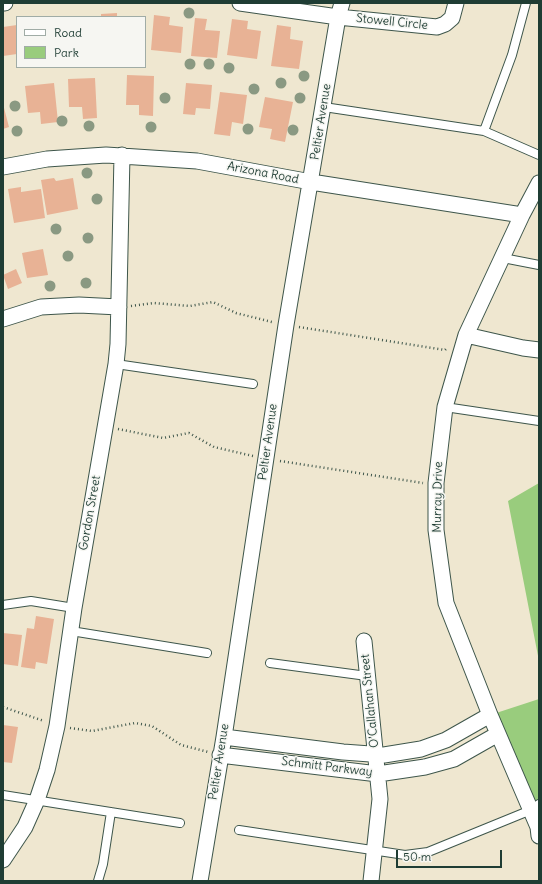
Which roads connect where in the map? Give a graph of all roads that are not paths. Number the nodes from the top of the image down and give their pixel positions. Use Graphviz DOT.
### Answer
graph roads {
  1 [pos="240,3"];
  2 [pos="456,3"];
  3 [pos="526,3"];
  4 [pos="340,10"];
  5 [pos="324,107"];
  6 [pos="484,131"];
  7 [pos="539,154"];
  8 [pos="122,155"];
  9 [pos="3,167"];
  10 [pos="311,182"];
  11 [pos="539,183"];
  12 [pos="522,215"];
  13 [pos="503,258"];
  14 [pos="539,265"];
  15 [pos="119,307"];
  16 [pos="3,319"];
  17 [pos="466,335"];
  18 [pos="539,350"];
  19 [pos="116,364"];
  20 [pos="253,384"];
  21 [pos="444,407"];
  22 [pos="539,420"];
  23 [pos="3,605"];
  24 [pos="74,608"];
  25 [pos="71,632"];
  26 [pos="364,641"];
  27 [pos="206,653"];
  28 [pos="270,663"];
  29 [pos="367,676"];
  30 [pos="490,715"];
  31 [pos="498,734"];
  32 [pos="224,737"];
  33 [pos="376,754"];
  34 [pos="220,755"];
  35 [pos="378,774"];
  36 [pos="3,795"];
  37 [pos="37,800"];
  38 [pos="535,807"];
  39 [pos="111,812"];
  40 [pos="180,823"];
  41 [pos="240,830"];
  42 [pos="539,836"];
  43 [pos="375,852"];
  44 [pos="3,860"];
  45 [pos="98,881"];
  46 [pos="200,881"];
  47 [pos="371,881"];
  1 -- 4 [label="street, Stowell Circle"];
  2 -- 4 [label="street, Stowell Circle"];
  3 -- 6 [label="lane"];
  4 -- 5 [label="street, Peltier Avenue"];
  5 -- 6 [label="lane"];
  5 -- 10 [label="street, Peltier Avenue"];
  6 -- 7 [label="lane"];
  8 -- 9 [label="street, Arizona Road"];
  8 -- 10 [label="street, Arizona Road"];
  8 -- 15 [label="street, Gordon Street"];
  10 -- 12 [label="street, Arizona Road"];
  10 -- 32 [label="street, Peltier Avenue"];
  11 -- 12 [label="street, Murray Drive"];
  12 -- 13 [label="street, Murray Drive"];
  13 -- 14 [label="lane"];
  13 -- 17 [label="street, Murray Drive"];
  15 -- 16 [label="street"];
  15 -- 19 [label="street, Gordon Street"];
  17 -- 18 [label="street"];
  17 -- 21 [label="street, Murray Drive"];
  19 -- 20 [label="lane"];
  19 -- 24 [label="street, Gordon Street"];
  21 -- 22 [label="lane"];
  21 -- 30 [label="street, Murray Drive"];
  23 -- 24 [label="lane"];
  24 -- 25 [label="street, Gordon Street"];
  25 -- 27 [label="lane"];
  25 -- 37 [label="street, Gordon Street"];
  26 -- 29 [label="street, O’Callahan Street"];
  28 -- 29 [label="lane"];
  29 -- 33 [label="street, O’Callahan Street"];
  30 -- 31 [label="street, Murray Drive"];
  30 -- 33 [label="street, Schmitt Parkway"];
  31 -- 35 [label="street, Schmitt Parkway"];
  31 -- 38 [label="street, Murray Drive"];
  32 -- 33 [label="street, Schmitt Parkway"];
  32 -- 34 [label="street, Peltier Avenue"];
  33 -- 35 [label="street, O’Callahan Street"];
  34 -- 35 [label="street, Schmitt Parkway"];
  34 -- 46 [label="street, Peltier Avenue"];
  35 -- 43 [label="street, O’Callahan Street"];
  36 -- 37 [label="lane"];
  37 -- 39 [label="lane"];
  37 -- 44 [label="street, Gordon Street"];
  38 -- 42 [label="street, Murray Drive"];
  38 -- 43 [label="lane"];
  39 -- 40 [label="lane"];
  39 -- 45 [label="lane"];
  41 -- 43 [label="lane"];
  43 -- 47 [label="street, O’Callahan Street"];
}
